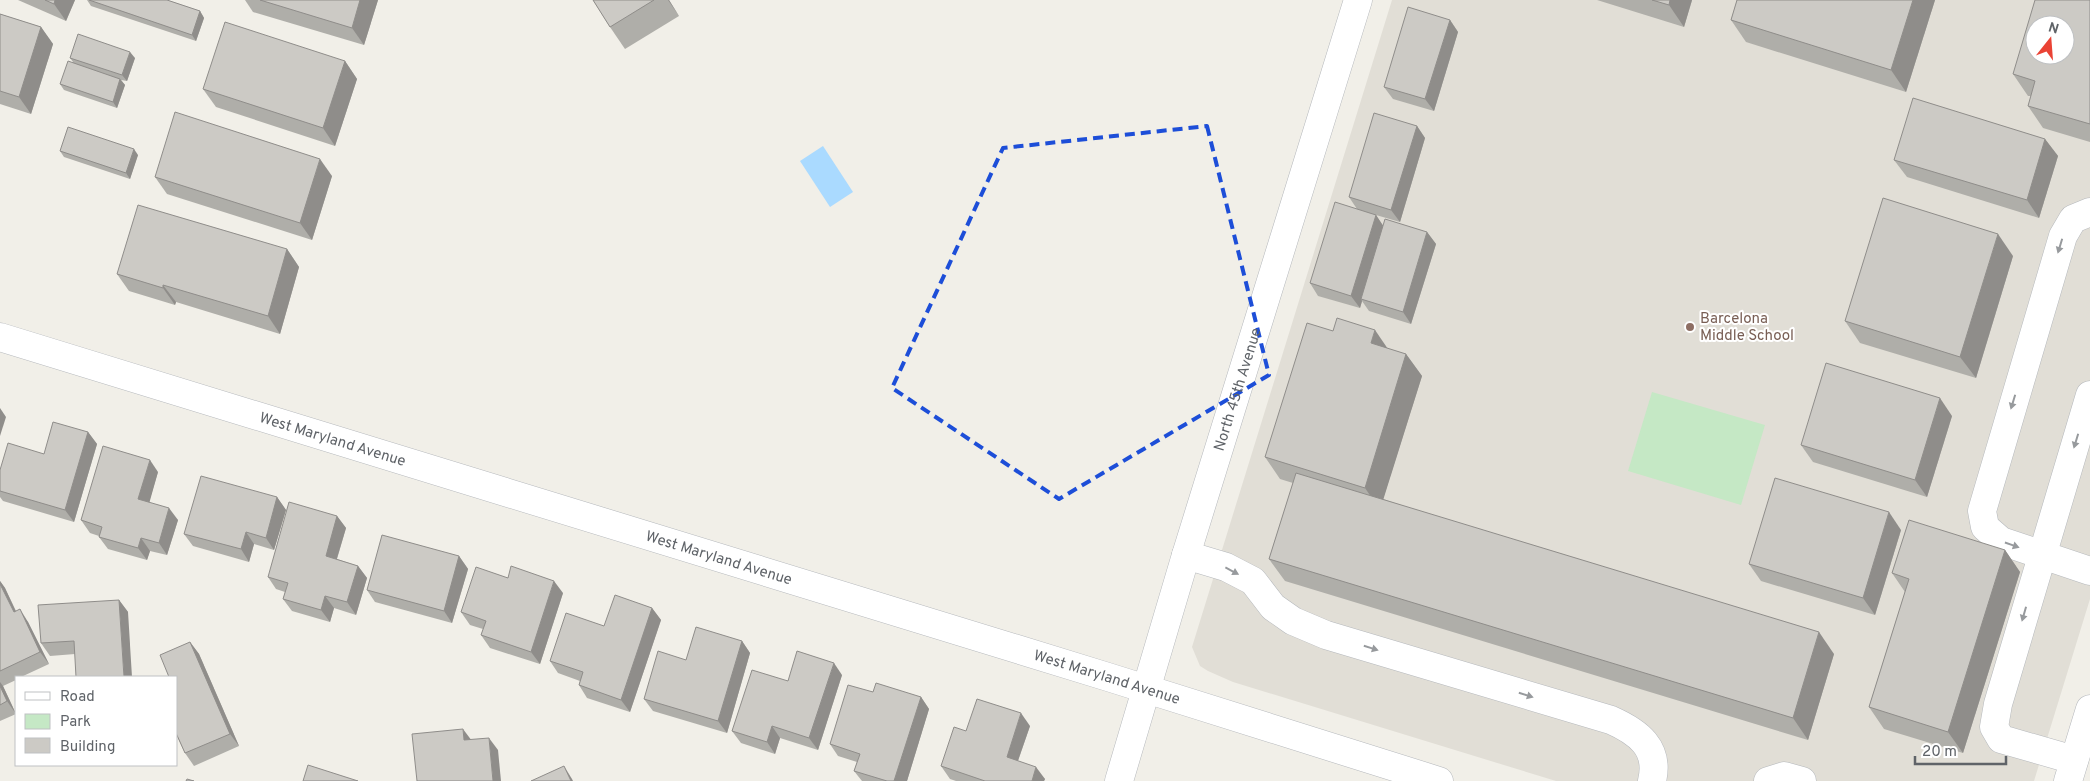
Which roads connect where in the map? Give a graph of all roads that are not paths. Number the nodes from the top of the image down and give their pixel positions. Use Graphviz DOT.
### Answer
graph roads {
  1 [pos="1358,0"];
  2 [pos="2090,212"];
  3 [pos="0,337"];
  4 [pos="2090,394"];
  5 [pos="1186,555"];
  6 [pos="2041,555"];
  7 [pos="2090,570"];
  8 [pos="1146,690"];
  9 [pos="2090,709"];
  10 [pos="2071,770"];
  11 [pos="1119,781"];
  12 [pos="1439,781"];
  13 [pos="1652,781"];
  14 [pos="1768,781"];
  15 [pos="1802,781"];
  1 -- 5 [label="street, North 45th Avenue"];
  2 -- 6 [label="street, one-way"];
  3 -- 8 [label="street, West Maryland Avenue"];
  4 -- 6 [label="street, one-way"];
  5 -- 8 [label="street, North 45th Avenue"];
  5 -- 13 [label="street, one-way"];
  6 -- 7 [label="street"];
  6 -- 10 [label="street, one-way"];
  8 -- 11 [label="street, North 45th Avenue"];
  8 -- 12 [label="street, West Maryland Avenue"];
  9 -- 10 [label="street"];
  14 -- 15 [label="street"];
}
